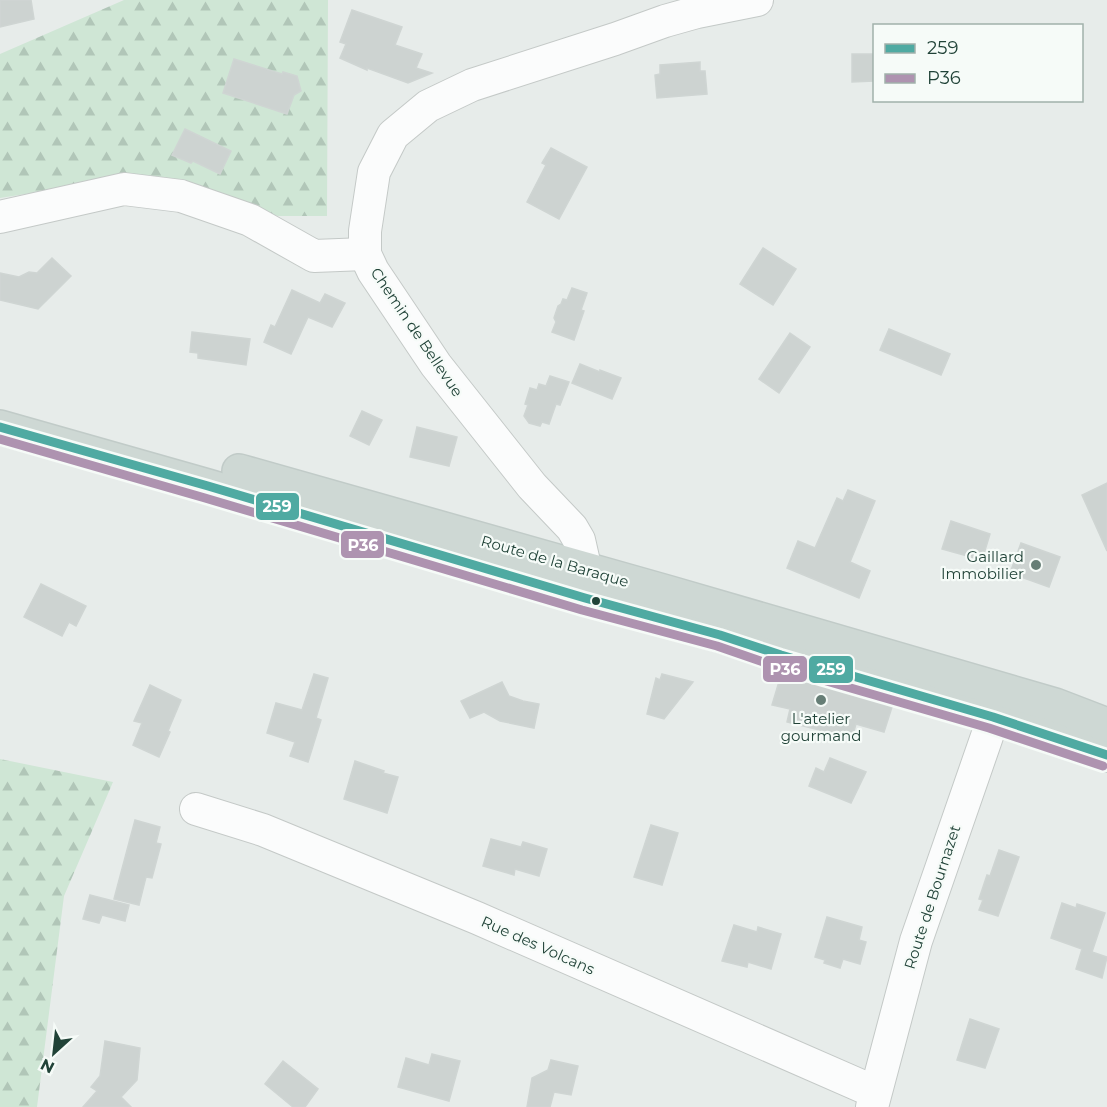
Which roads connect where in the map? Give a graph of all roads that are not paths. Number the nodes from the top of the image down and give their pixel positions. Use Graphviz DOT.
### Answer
graph roads {
  1 [pos="757,0"];
  2 [pos="0,217"];
  3 [pos="365,254"];
  4 [pos="0,405"];
  5 [pos="0,427"];
  6 [pos="586,584"];
  7 [pos="998,703"];
  8 [pos="1107,725"];
  9 [pos="1107,755"];
  10 [pos="196,809"];
  11 [pos="874,1100"];
  1 -- 3 [label="street, Chemin de Bellevue"];
  2 -- 3 [label="street"];
  3 -- 6 [label="street, Chemin de Bellevue"];
  4 -- 6 [label="main road, Route de la Baraque"];
  5 -- 6 [label="main road, Route de la Baraque"];
  6 -- 7 [label="main road, Route de la Baraque"];
  7 -- 8 [label="main road, Route de la Baraque"];
  7 -- 9 [label="main road, Route de la Baraque"];
  7 -- 11 [label="street, Route de Bournazet"];
  10 -- 11 [label="street, Rue des Volcans"];
}
